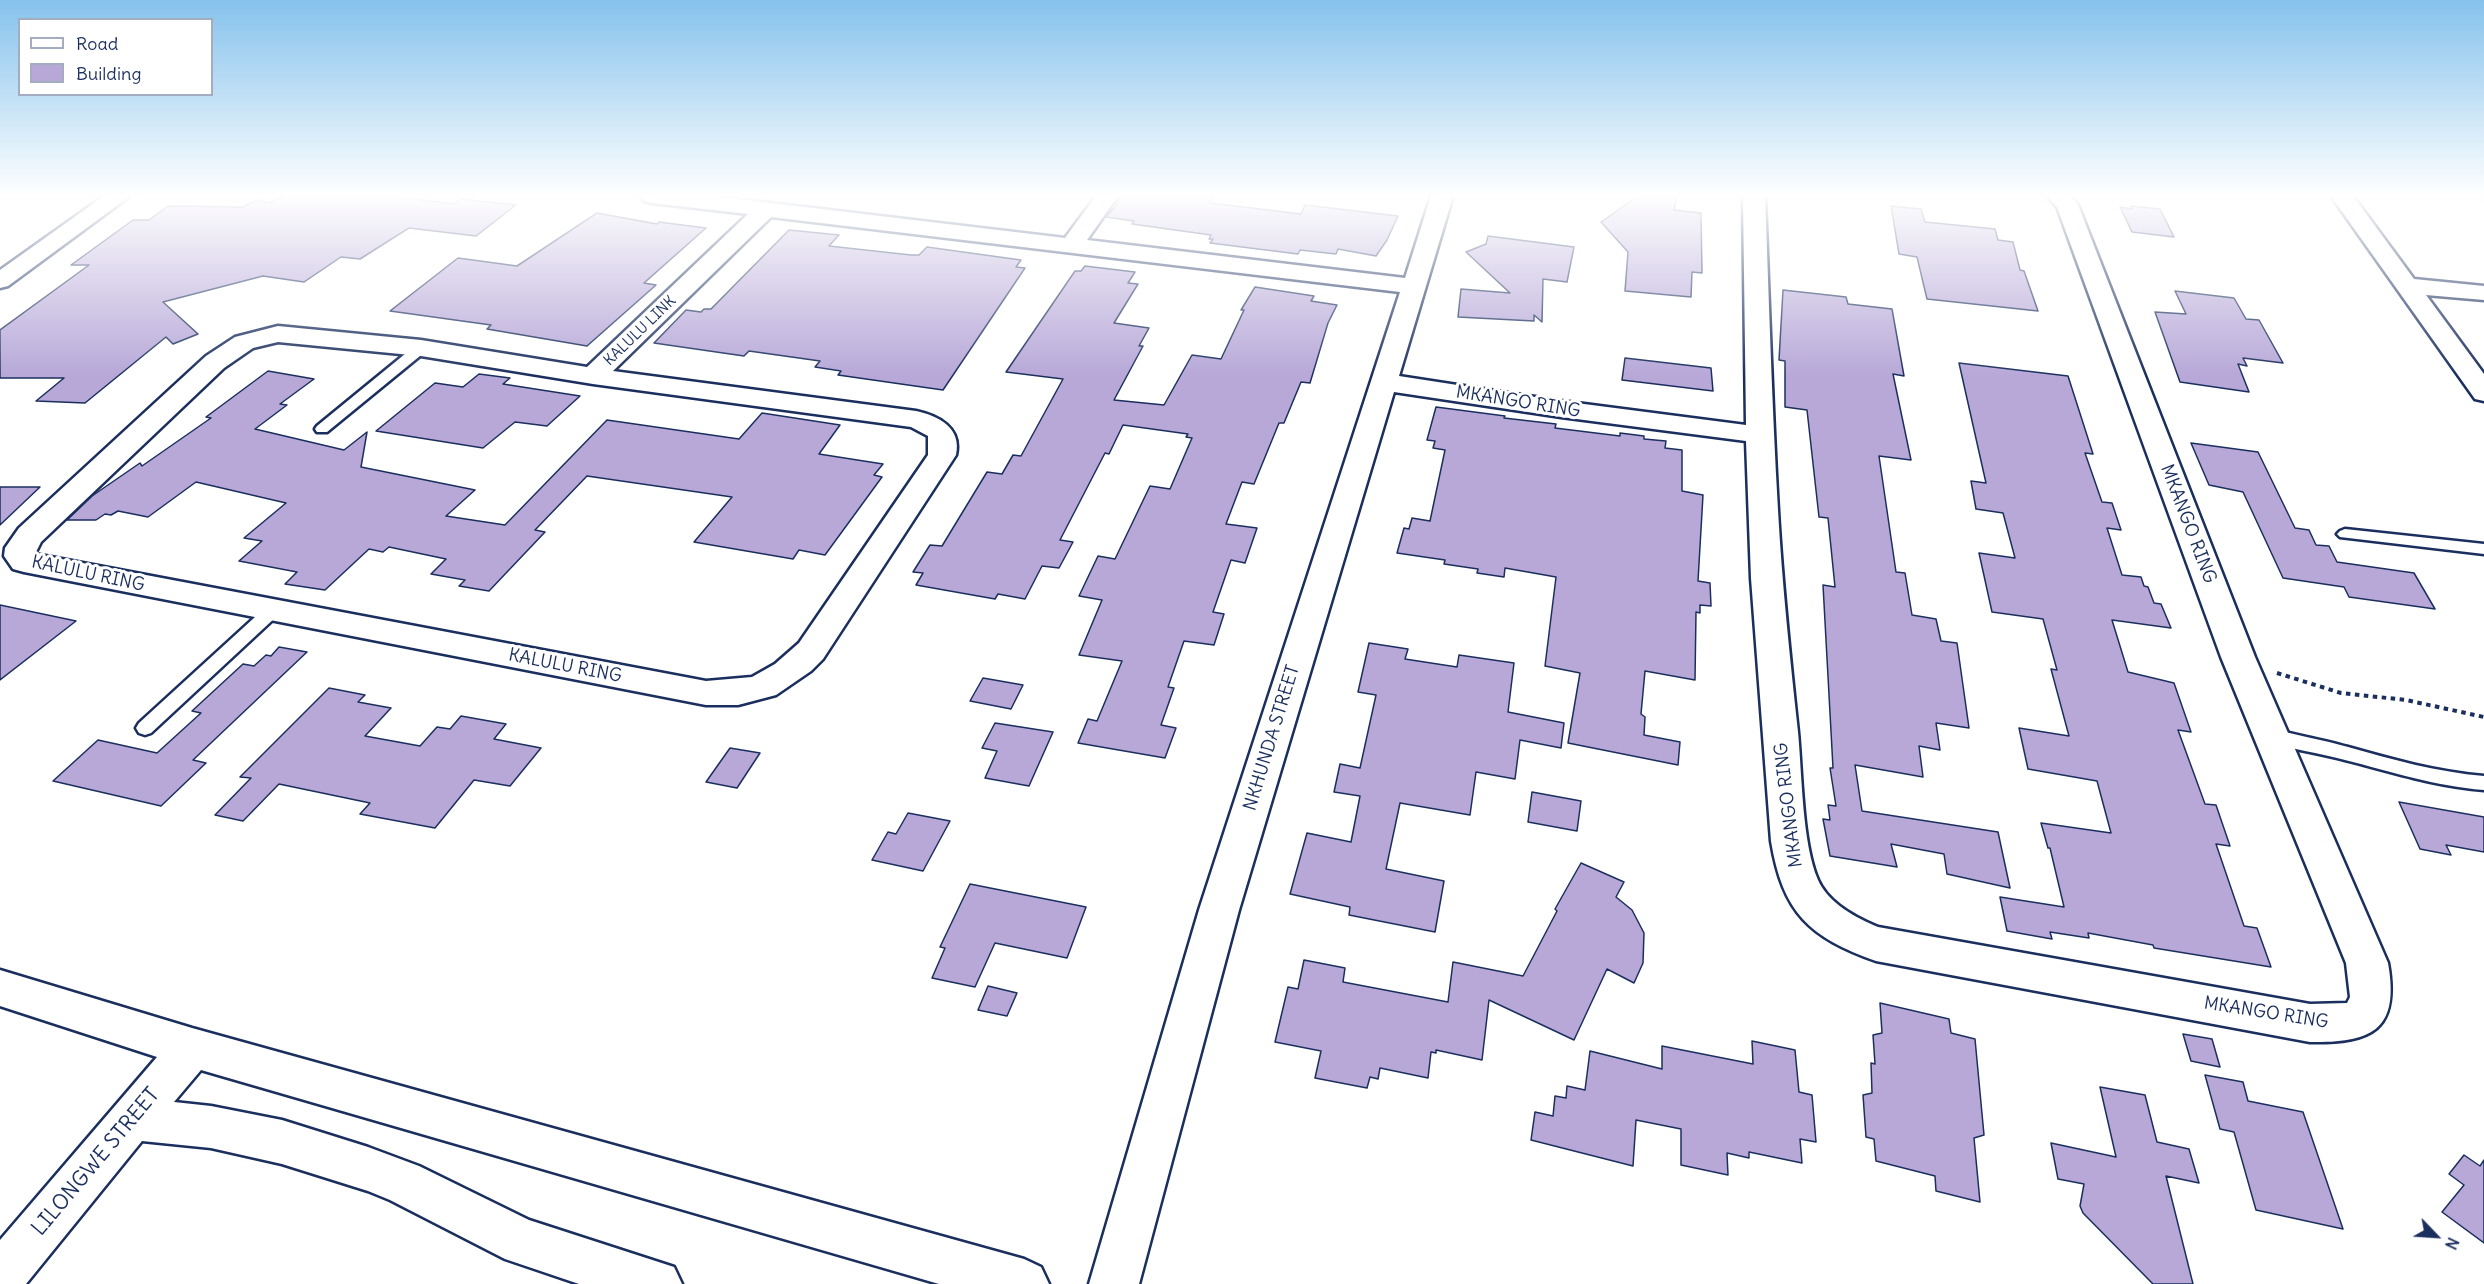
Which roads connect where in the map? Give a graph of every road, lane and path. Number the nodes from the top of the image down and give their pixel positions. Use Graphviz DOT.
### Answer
graph roads {
  1 [pos="35,256"];
  2 [pos="717,256"];
  3 [pos="1163,256"];
  4 [pos="1423,256"];
  5 [pos="1756,256"];
  6 [pos="2087,256"];
  7 [pos="2386,256"];
  8 [pos="0,281"];
  9 [pos="1413,286"];
  10 [pos="2408,286"];
  11 [pos="2484,293"];
  12 [pos="421,348"];
  13 [pos="593,376"];
  14 [pos="1383,382"];
  15 [pos="2484,393"];
  16 [pos="322,429"];
  17 [pos="1761,435"];
  18 [pos="2345,534"];
  19 [pos="2484,549"];
  20 [pos="272,611"];
  21 [pos="2238,657"];
  22 [pos="2484,717"];
  23 [pos="145,728"];
  24 [pos="2270,736"];
  25 [pos="2484,783"];
  26 [pos="0,988"];
  27 [pos="192,1048"];
  28 [pos="132,1119"];
  29 [pos="0,1276"];
  30 [pos="657,1284"];
  31 [pos="1023,1284"];
  32 [pos="1114,1284"];
  1 -- 8 [label="street"];
  2 -- 13 [label="street, KALULU LINK"];
  3 -- 9 [label="street"];
  4 -- 9 [label="street, NKHUNDA STREET"];
  5 -- 17 [label="street, MKANGO RING"];
  6 -- 21 [label="street, MKANGO RING"];
  7 -- 10 [label="street"];
  9 -- 14 [label="street, NKHUNDA STREET"];
  10 -- 11 [label="street"];
  10 -- 15 [label="street"];
  12 -- 13 [label="street, KALULU RING"];
  12 -- 16 [label="lane"];
  12 -- 20 [label="street, KALULU RING"];
  13 -- 20 [label="street, KALULU RING"];
  14 -- 17 [label="street, MKANGO RING"];
  14 -- 32 [label="street, NKHUNDA STREET"];
  17 -- 24 [label="street, MKANGO RING"];
  18 -- 19 [label="lane"];
  20 -- 23 [label="lane"];
  21 -- 22 [label="path"];
  21 -- 24 [label="street, MKANGO RING"];
  24 -- 25 [label="lane"];
  26 -- 27 [label="street"];
  27 -- 28 [label="street, LILONGWE STREET"];
  27 -- 31 [label="street"];
  28 -- 29 [label="street, LILONGWE STREET"];
  28 -- 30 [label="street"];
}
